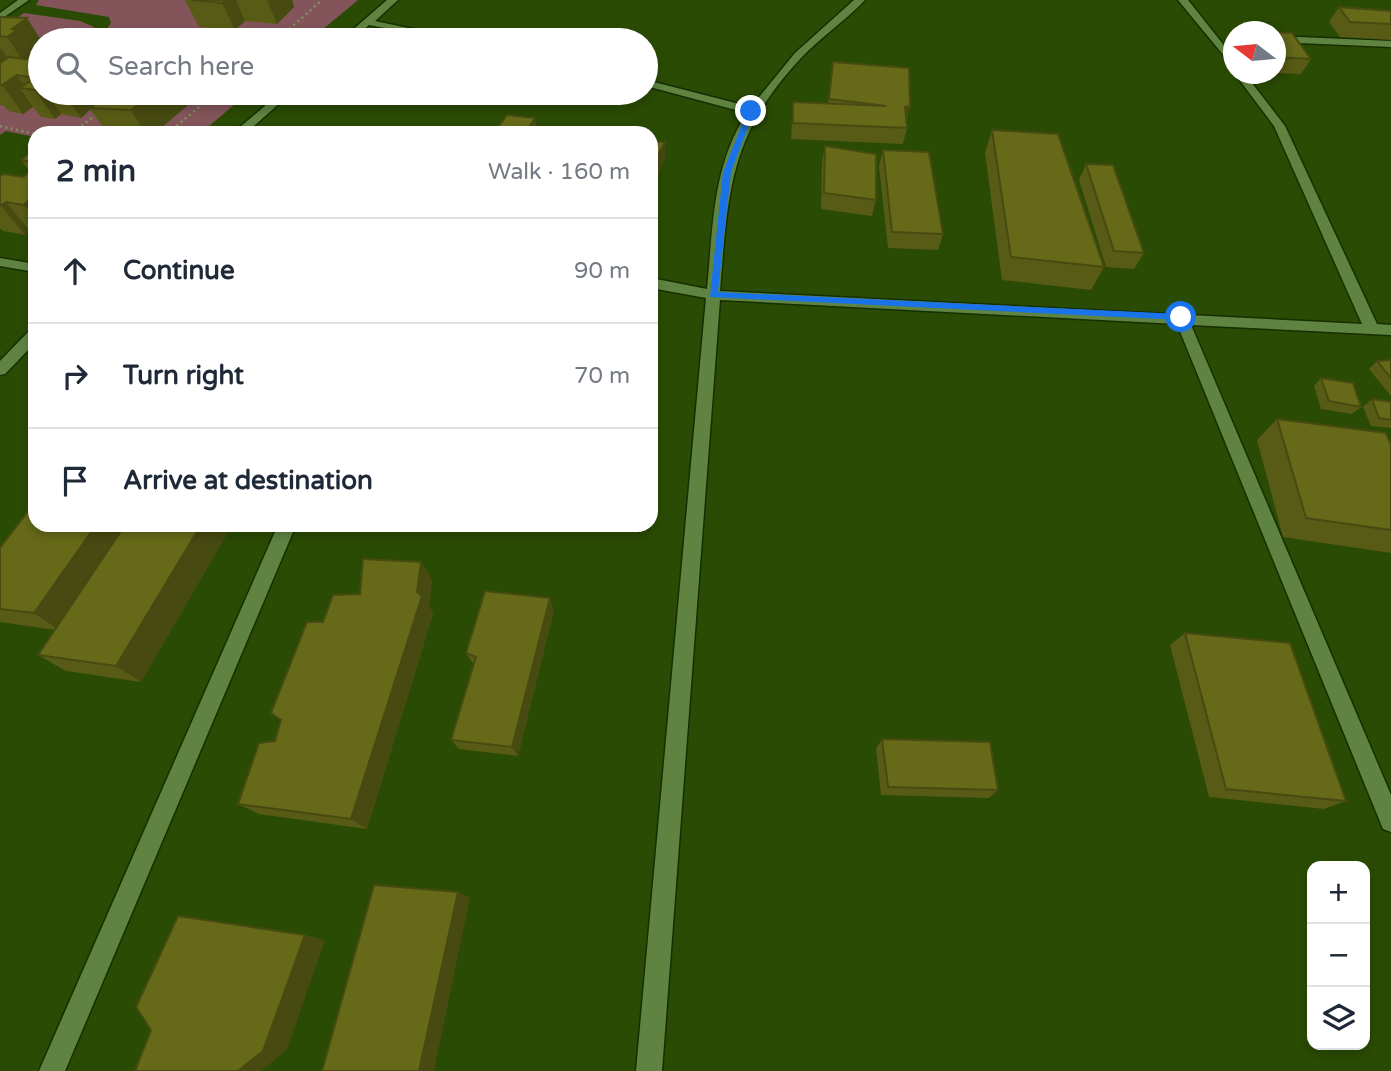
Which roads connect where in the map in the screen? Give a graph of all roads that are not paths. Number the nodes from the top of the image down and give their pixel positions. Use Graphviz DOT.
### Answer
graph roads {
  1 [pos="24,0"];
  2 [pos="393,0"];
  3 [pos="860,0"];
  4 [pos="1183,0"];
  5 [pos="0,17"];
  6 [pos="367,22"];
  7 [pos="360,28"];
  8 [pos="398,28"];
  9 [pos="1286,39"];
  10 [pos="1391,43"];
  11 [pos="1223,46"];
  12 [pos="1248,84"];
  13 [pos="658,86"];
  14 [pos="272,105"];
  15 [pos="751,111"];
  16 [pos="247,126"];
  17 [pos="0,262"];
  18 [pos="28,267"];
  19 [pos="658,284"];
  20 [pos="713,295"];
  21 [pos="1181,317"];
  22 [pos="1372,329"];
  23 [pos="1391,330"];
  24 [pos="28,341"];
  25 [pos="0,370"];
  26 [pos="284,532"];
  27 [pos="1391,821"];
  28 [pos="52,1071"];
  29 [pos="649,1071"];
  1 -- 5 [label="street"];
  2 -- 6 [label="street"];
  3 -- 15 [label="street"];
  4 -- 11 [label="street"];
  6 -- 7 [label="street"];
  6 -- 8 [label="street"];
  9 -- 10 [label="street"];
  12 -- 22 [label="street"];
  13 -- 15 [label="street"];
  14 -- 16 [label="street"];
  15 -- 20 [label="street"];
  17 -- 18 [label="street"];
  19 -- 20 [label="street"];
  20 -- 21 [label="street"];
  20 -- 29 [label="street"];
  21 -- 22 [label="street"];
  21 -- 27 [label="street"];
  22 -- 23 [label="street"];
  24 -- 25 [label="street"];
  26 -- 28 [label="street"];
}
